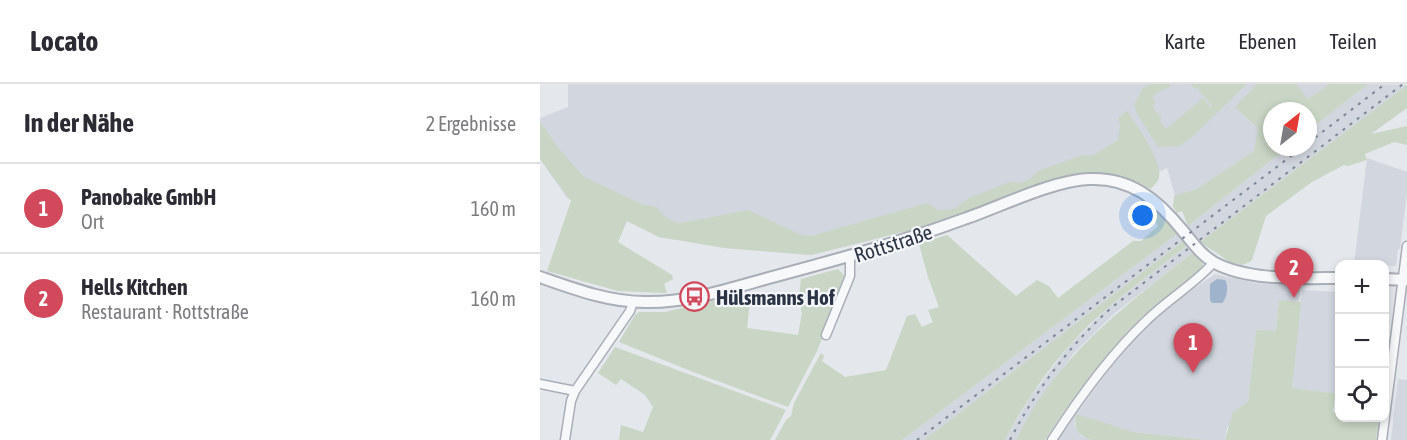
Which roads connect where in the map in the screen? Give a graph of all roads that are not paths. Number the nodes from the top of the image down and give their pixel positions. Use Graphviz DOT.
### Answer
graph roads {
  1 [pos="1407,246"];
  2 [pos="850,257"];
  3 [pos="1214,262"];
  4 [pos="540,278"];
  5 [pos="1335,278"];
  6 [pos="1389,279"];
  7 [pos="1405,280"];
  8 [pos="633,302"];
  9 [pos="826,335"];
  10 [pos="540,384"];
  11 [pos="575,391"];
  12 [pos="566,440"];
  13 [pos="1052,440"];
  14 [pos="1382,440"];
  1 -- 7 [label="street"];
  2 -- 3 [label="street, Rottstraße"];
  2 -- 8 [label="street, Rottstraße"];
  2 -- 9 [label="street"];
  3 -- 5 [label="street, Rottstraße"];
  3 -- 13 [label="street"];
  4 -- 8 [label="street, Rottstraße"];
  6 -- 7 [label="street"];
  7 -- 14 [label="street"];
  8 -- 11 [label="street"];
  10 -- 11 [label="street"];
  11 -- 12 [label="street"];
}
